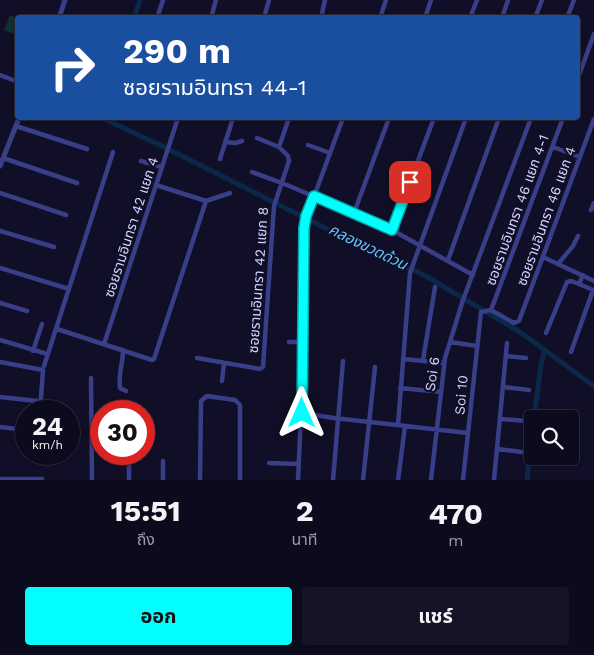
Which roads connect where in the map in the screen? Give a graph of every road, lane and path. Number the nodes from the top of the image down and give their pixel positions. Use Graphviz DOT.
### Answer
graph roads {
  1 [pos="66,0"];
  2 [pos="162,0"];
  3 [pos="216,0"];
  4 [pos="269,0"];
  5 [pos="325,0"];
  6 [pos="386,0"];
  7 [pos="431,0"];
  8 [pos="477,0"];
  9 [pos="508,0"];
  10 [pos="542,0"];
  11 [pos="574,0"];
  12 [pos="60,15"];
  13 [pos="158,15"];
  14 [pos="212,15"];
  15 [pos="265,15"];
  16 [pos="322,15"];
  17 [pos="381,15"];
  18 [pos="426,15"];
  19 [pos="471,15"];
  20 [pos="503,15"];
  21 [pos="536,15"];
  22 [pos="569,15"];
  23 [pos="594,34"];
  24 [pos="580,72"];
  25 [pos="0,75"];
  26 [pos="15,81"];
  27 [pos="594,119"];
  28 [pos="18,120"];
  29 [pos="177,120"];
  30 [pos="232,120"];
  31 [pos="288,120"];
  32 [pos="341,120"];
  33 [pos="388,120"];
  34 [pos="433,120"];
  35 [pos="465,120"];
  36 [pos="498,120"];
  37 [pos="530,120"];
  38 [pos="562,120"];
  39 [pos="16,126"];
  40 [pos="257,138"];
  41 [pos="242,141"];
  42 [pos="225,142"];
  43 [pos="308,145"];
  44 [pos="279,147"];
  45 [pos="552,147"];
  46 [pos="87,149"];
  47 [pos="113,152"];
  48 [pos="330,153"];
  49 [pos="580,157"];
  50 [pos="3,158"];
  51 [pos="220,159"];
  52 [pos="141,161"];
  53 [pos="0,166"];
  54 [pos="162,167"];
  55 [pos="252,172"];
  56 [pos="281,182"];
  57 [pos="77,183"];
  58 [pos="156,185"];
  59 [pos="0,193"];
  60 [pos="230,193"];
  61 [pos="314,196"];
  62 [pos="206,201"];
  63 [pos="594,202"];
  64 [pos="591,210"];
  65 [pos="354,213"];
  66 [pos="66,215"];
  67 [pos="392,230"];
  68 [pos="0,231"];
  69 [pos="578,236"];
  70 [pos="419,245"];
  71 [pos="54,247"];
  72 [pos="543,257"];
  73 [pos="448,260"];
  74 [pos="558,264"];
  75 [pos="0,268"];
  76 [pos="474,275"];
  77 [pos="583,275"];
  78 [pos="594,281"];
  79 [pos="579,284"];
  80 [pos="435,287"];
  81 [pos="69,289"];
  82 [pos="0,303"];
  83 [pos="491,310"];
  84 [pos="27,312"];
  85 [pos="42,324"];
  86 [pos="56,329"];
  87 [pos="546,333"];
  88 [pos="0,340"];
  89 [pos="289,342"];
  90 [pos="302,342"];
  91 [pos="450,342"];
  92 [pos="507,343"];
  93 [pos="104,344"];
  94 [pos="477,346"];
  95 [pos="123,350"];
  96 [pos="34,351"];
  97 [pos="570,352"];
  98 [pos="44,353"];
  99 [pos="506,356"];
  100 [pos="197,358"];
  101 [pos="526,358"];
  102 [pos="403,359"];
  103 [pos="423,360"];
  104 [pos="343,361"];
  105 [pos="0,362"];
  106 [pos="224,363"];
  107 [pos="444,363"];
  108 [pos="44,366"];
  109 [pos="376,367"];
  110 [pos="91,378"];
  111 [pos="222,382"];
  112 [pos="503,387"];
  113 [pos="400,388"];
  114 [pos="529,390"];
  115 [pos="126,391"];
  116 [pos="441,392"];
  117 [pos="0,396"];
  118 [pos="30,400"];
  119 [pos="41,400"];
  120 [pos="91,400"];
  121 [pos="302,413"];
  122 [pos="338,418"];
  123 [pos="500,419"];
  124 [pos="524,420"];
  125 [pos="370,422"];
  126 [pos="398,425"];
  127 [pos="405,426"];
  128 [pos="0,427"];
  129 [pos="15,429"];
  130 [pos="437,430"];
  131 [pos="468,433"];
  132 [pos="497,449"];
  133 [pos="522,452"];
  134 [pos="163,461"];
  135 [pos="269,463"];
  136 [pos="299,464"];
  137 [pos="92,465"];
  138 [pos="128,465"];
  139 [pos="0,479"];
  140 [pos="42,479"];
  141 [pos="92,480"];
  142 [pos="128,480"];
  143 [pos="162,480"];
  144 [pos="200,480"];
  145 [pos="240,480"];
  146 [pos="298,480"];
  147 [pos="333,480"];
  148 [pos="364,480"];
  149 [pos="398,480"];
  150 [pos="431,480"];
  151 [pos="463,480"];
  152 [pos="494,480"];
  153 [pos="498,480"];
  1 -- 12 [label="street"];
  2 -- 13 [label="street"];
  3 -- 14 [label="street"];
  4 -- 15 [label="street"];
  5 -- 16 [label="street"];
  6 -- 17 [label="street"];
  7 -- 18 [label="street"];
  8 -- 19 [label="street"];
  9 -- 20 [label="street"];
  10 -- 21 [label="street"];
  11 -- 22 [label="street"];
  23 -- 24 [label="street"];
  25 -- 26 [label="street"];
  27 -- 49 [label="street, ซอยรามอินทรา 46 แยก 4"];
  28 -- 39 [label="street"];
  29 -- 54 [label="street, ซอยรามอินทรา 42 แยก 4"];
  30 -- 42 [label="street"];
  31 -- 44 [label="street"];
  32 -- 48 [label="street"];
  33 -- 65 [label="street"];
  34 -- 67 [label="street"];
  35 -- 70 [label="street"];
  36 -- 73 [label="street"];
  37 -- 76 [label="street, Soi 6"];
  38 -- 45 [label="street, ซอยรามอินทรา 46 แยก 4-1"];
  39 -- 46 [label="street"];
  39 -- 50 [label="street"];
  40 -- 44 [label="street"];
  41 -- 42 [label="street"];
  42 -- 51 [label="street"];
  43 -- 48 [label="street"];
  44 -- 56 [label="street, ซอยรามอินทรา 42 แยก 8"];
  45 -- 49 [label="street"];
  45 -- 83 [label="street, ซอยรามอินทรา 46 แยก 4-1"];
  47 -- 81 [label="street"];
  48 -- 61 [label="street"];
  49 -- 72 [label="street, ซอยรามอินทรา 46 แยก 4"];
  50 -- 53 [label="street"];
  50 -- 57 [label="street"];
  52 -- 54 [label="street"];
  54 -- 58 [label="street, ซอยรามอินทรา 42 แยก 4"];
  55 -- 56 [label="street"];
  56 -- 61 [label="street"];
  56 -- 106 [label="street, ซอยรามอินทรา 42 แยก 8"];
  58 -- 62 [label="street"];
  58 -- 93 [label="street, ซอยรามอินทรา 42 แยก 4"];
  59 -- 66 [label="street"];
  60 -- 62 [label="street"];
  61 -- 65 [label="street"];
  61 -- 90 [label="street"];
  62 -- 95 [label="street"];
  63 -- 64 [label="street"];
  65 -- 67 [label="street"];
  67 -- 70 [label="street"];
  68 -- 71 [label="street"];
  69 -- 74 [label="street"];
  70 -- 73 [label="street"];
  70 -- 102 [label="street"];
  72 -- 74 [label="street"];
  72 -- 83 [label="street, ซอยรามอินทรา 46 แยก 4"];
  73 -- 76 [label="street"];
  74 -- 77 [label="street"];
  75 -- 81 [label="street"];
  76 -- 91 [label="street, Soi 6"];
  77 -- 78 [label="street"];
  77 -- 79 [label="street"];
  79 -- 87 [label="street"];
  79 -- 97 [label="street"];
  80 -- 103 [label="street"];
  81 -- 86 [label="street"];
  82 -- 84 [label="street"];
  83 -- 94 [label="street, Soi 10"];
  85 -- 96 [label="street"];
  86 -- 93 [label="street"];
  86 -- 108 [label="street"];
  88 -- 96 [label="street"];
  89 -- 90 [label="street"];
  90 -- 121 [label="street"];
  91 -- 94 [label="street"];
  91 -- 107 [label="street, Soi 6"];
  92 -- 99 [label="street"];
  93 -- 95 [label="street"];
  94 -- 131 [label="street, Soi 10"];
  95 -- 115 [label="street"];
  96 -- 98 [label="street"];
  99 -- 101 [label="street"];
  99 -- 112 [label="street"];
  100 -- 106 [label="street"];
  102 -- 103 [label="street"];
  102 -- 113 [label="street"];
  103 -- 107 [label="street"];
  104 -- 122 [label="street"];
  105 -- 119 [label="street"];
  106 -- 111 [label="street"];
  107 -- 116 [label="street, Soi 6"];
  109 -- 125 [label="street"];
  110 -- 120 [label="street"];
  112 -- 114 [label="street"];
  112 -- 123 [label="street"];
  113 -- 116 [label="street"];
  113 -- 126 [label="street"];
  116 -- 130 [label="street, Soi 6"];
  117 -- 118 [label="street"];
  121 -- 122 [label="street"];
  121 -- 136 [label="street"];
  122 -- 125 [label="street"];
  122 -- 147 [label="street"];
  123 -- 124 [label="street"];
  123 -- 132 [label="street"];
  125 -- 126 [label="street"];
  125 -- 148 [label="street"];
  126 -- 127 [label="street"];
  127 -- 130 [label="street"];
  127 -- 149 [label="street"];
  128 -- 129 [label="street"];
  130 -- 131 [label="street"];
  130 -- 150 [label="street, Soi 6"];
  131 -- 151 [label="street, Soi 10"];
  132 -- 133 [label="street"];
  132 -- 152 [label="street"];
  134 -- 143 [label="street"];
  135 -- 136 [label="street"];
  136 -- 146 [label="street"];
  137 -- 141 [label="street"];
  138 -- 142 [label="street"];
  139 -- 140 [label="street"];
  144 -- 145 [label="street"];
  152 -- 153 [label="street"];
}
